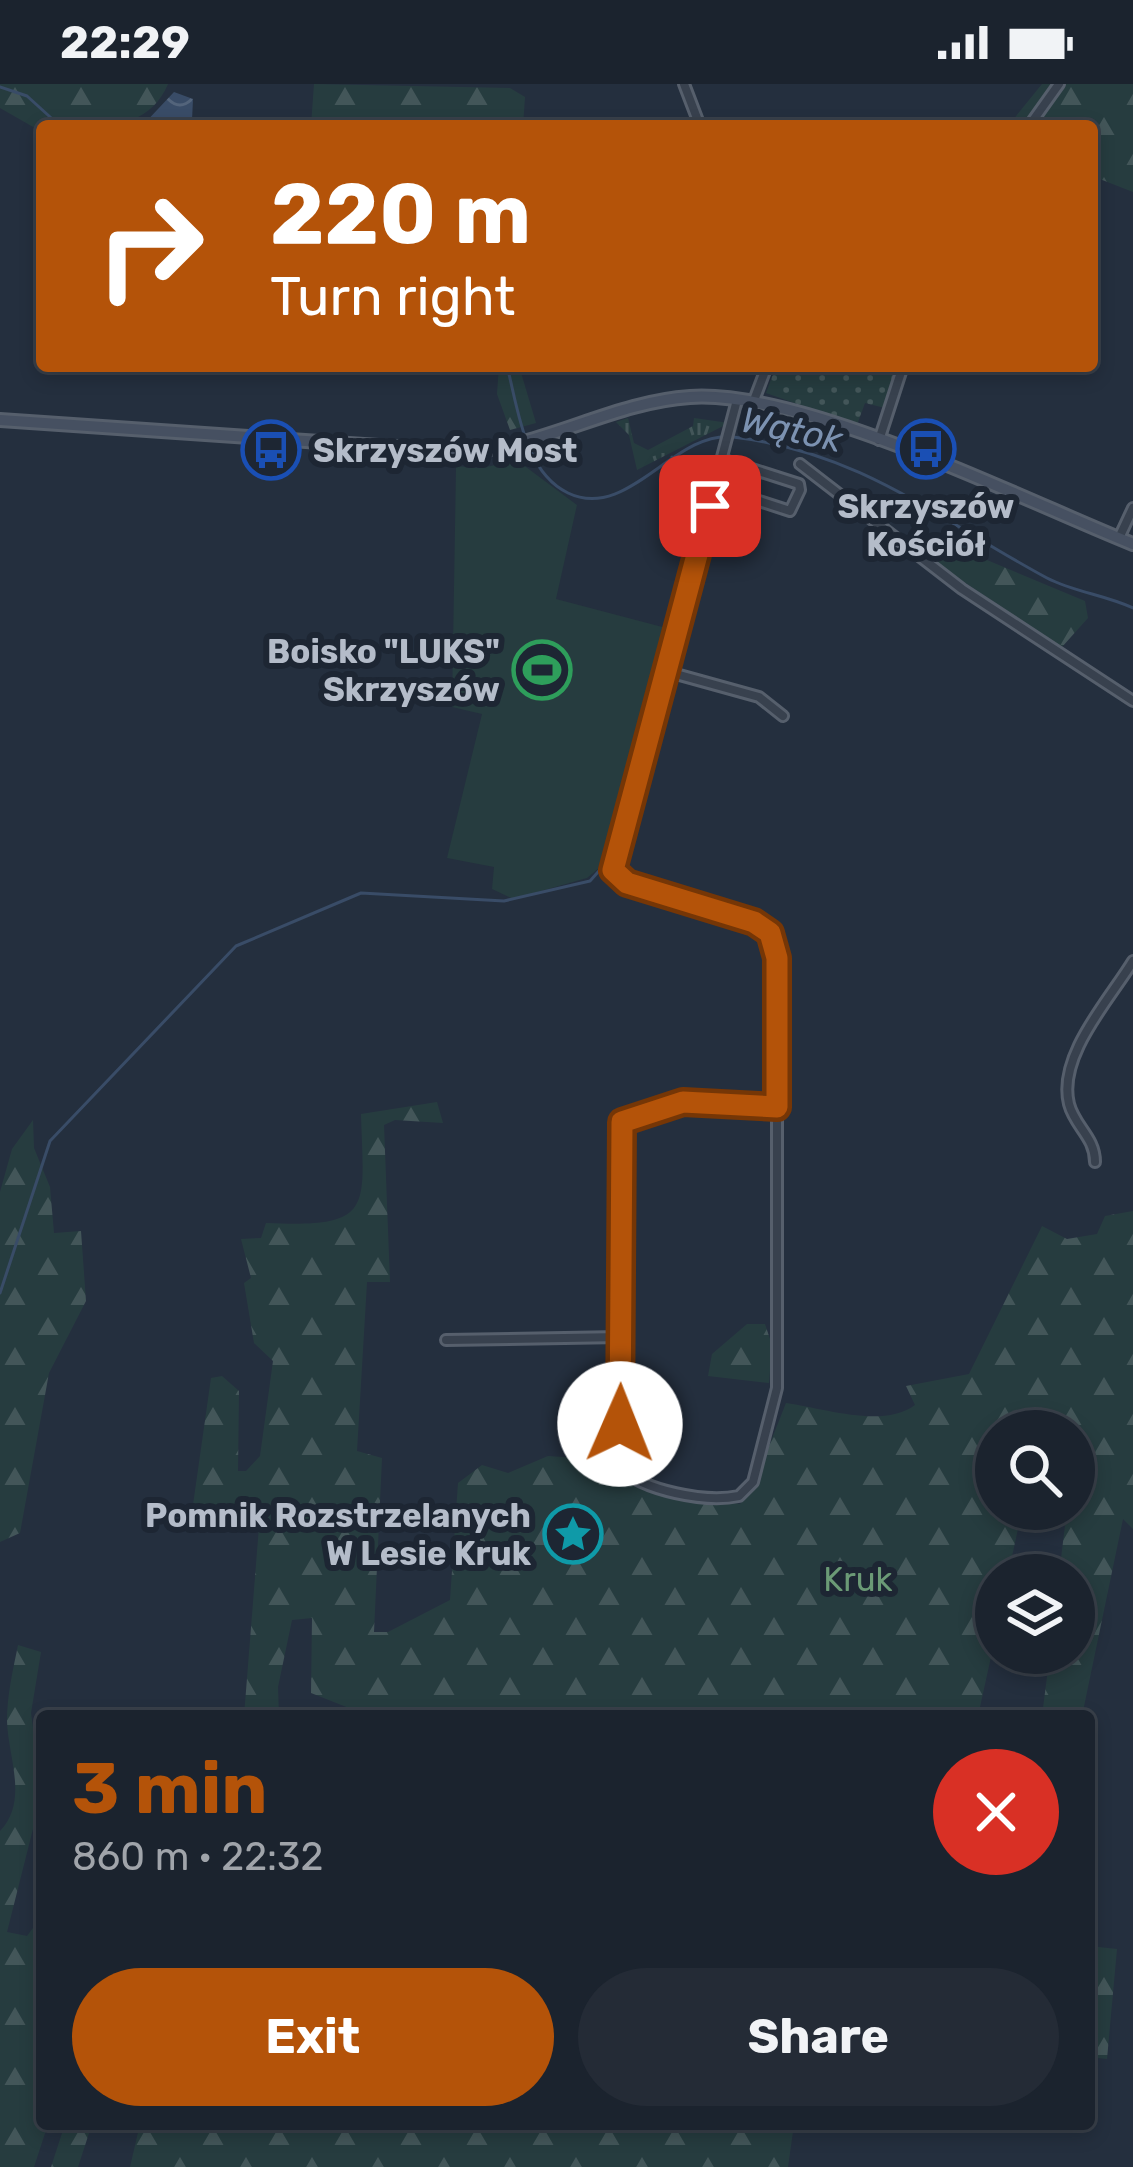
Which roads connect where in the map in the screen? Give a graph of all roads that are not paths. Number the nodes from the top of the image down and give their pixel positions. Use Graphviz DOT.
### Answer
graph roads {
  1 [pos="683,84"];
  2 [pos="1059,84"];
  3 [pos="698,120"];
  4 [pos="1033,120"];
  5 [pos="761,372"];
  6 [pos="901,372"];
  7 [pos="737,400"];
  8 [pos="753,403"];
  9 [pos="0,420"];
  10 [pos="879,442"];
  11 [pos="724,460"];
  12 [pos="800,464"];
  13 [pos="716,487"];
  14 [pos="1133,508"];
  15 [pos="1119,538"];
  16 [pos="1133,544"];
  17 [pos="665,670"];
  18 [pos="1133,701"];
  19 [pos="783,716"];
  20 [pos="1133,961"];
  21 [pos="777,1107"];
  22 [pos="1095,1162"];
  23 [pos="620,1337"];
  24 [pos="446,1340"];
  1 -- 3 [label="street"];
  2 -- 4 [label="street"];
  5 -- 8 [label="street"];
  6 -- 10 [label="street"];
  7 -- 8 [label="street"];
  7 -- 9 [label="street"];
  7 -- 11 [label="street"];
  8 -- 10 [label="street"];
  10 -- 15 [label="street"];
  11 -- 13 [label="street"];
  11 -- 13 [label="street"];
  12 -- 18 [label="street"];
  13 -- 17 [label="street"];
  14 -- 15 [label="street"];
  15 -- 16 [label="street"];
  17 -- 19 [label="street"];
  17 -- 21 [label="street"];
  20 -- 22 [label="street"];
  21 -- 23 [label="street"];
  21 -- 23 [label="street"];
  23 -- 24 [label="street"];
}
